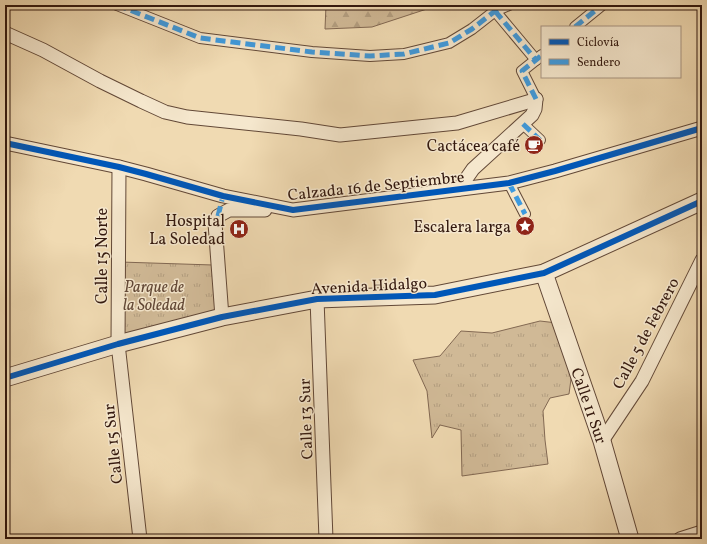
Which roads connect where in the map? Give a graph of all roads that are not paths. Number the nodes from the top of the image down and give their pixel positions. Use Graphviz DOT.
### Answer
graph roads {
  1 [pos="118,5"];
  2 [pos="509,5"];
  3 [pos="602,5"];
  4 [pos="495,11"];
  5 [pos="576,26"];
  6 [pos="5,33"];
  7 [pos="539,57"];
  8 [pos="536,99"];
  9 [pos="522,124"];
  10 [pos="702,128"];
  11 [pos="540,140"];
  12 [pos="5,143"];
  13 [pos="119,167"];
  14 [pos="509,183"];
  15 [pos="459,189"];
  16 [pos="223,196"];
  17 [pos="702,200"];
  18 [pos="293,210"];
  19 [pos="525,214"];
  20 [pos="218,216"];
  21 [pos="702,260"];
  22 [pos="544,273"];
  23 [pos="317,299"];
  24 [pos="222,317"];
  25 [pos="118,344"];
  26 [pos="5,378"];
  27 [pos="602,441"];
  28 [pos="702,532"];
  29 [pos="140,539"];
  30 [pos="326,539"];
  31 [pos="630,539"];
  32 [pos="680,539"];
  1 -- 4 [label="street"];
  2 -- 4 [label="street"];
  3 -- 5 [label="street"];
  4 -- 7 [label="street"];
  6 -- 8 [label="street"];
  7 -- 8 [label="street"];
  8 -- 9 [label="street"];
  9 -- 11 [label="street"];
  9 -- 15 [label="street"];
  10 -- 14 [label="street, Calzada 16 de Septiembre"];
  12 -- 13 [label="street, Calzada 16 de Septiembre"];
  13 -- 16 [label="street, Calzada 16 de Septiembre"];
  13 -- 25 [label="street, Calle 15 Norte"];
  14 -- 15 [label="street, Calzada 16 de Septiembre"];
  14 -- 19 [label="street"];
  15 -- 18 [label="street, Calzada 16 de Septiembre"];
  16 -- 18 [label="street, Calzada 16 de Septiembre"];
  16 -- 20 [label="street"];
  17 -- 22 [label="street, Avenida Hidalgo"];
  18 -- 20 [label="street"];
  20 -- 24 [label="street"];
  21 -- 27 [label="street, Calle 5 de Febrero"];
  22 -- 23 [label="street, Avenida Hidalgo"];
  22 -- 27 [label="street, Calle 11 Sur"];
  23 -- 24 [label="street, Avenida Hidalgo"];
  23 -- 30 [label="street, Calle 13 Sur"];
  24 -- 25 [label="street, Avenida Hidalgo"];
  25 -- 26 [label="street, Avenida Hidalgo"];
  25 -- 29 [label="street, Calle 15 Sur"];
  27 -- 31 [label="street, Calle 11 Sur"];
  28 -- 32 [label="street"];
}
